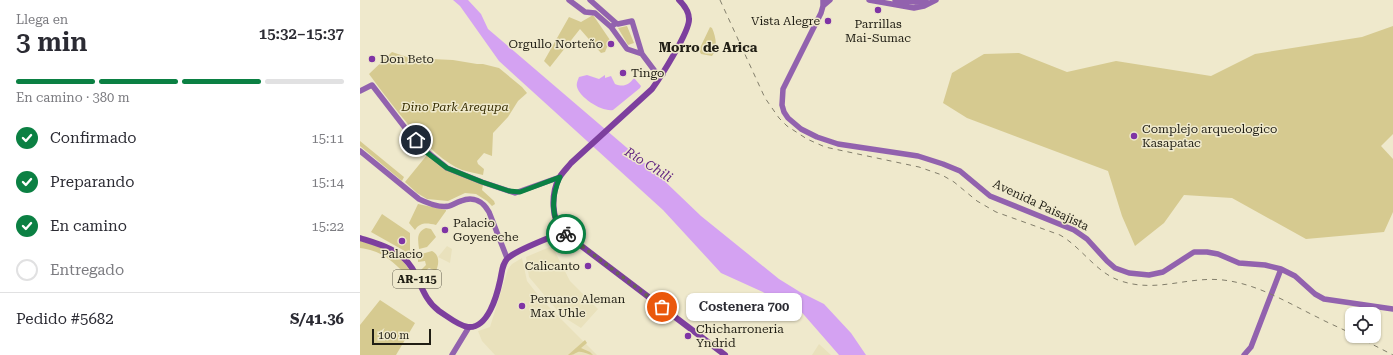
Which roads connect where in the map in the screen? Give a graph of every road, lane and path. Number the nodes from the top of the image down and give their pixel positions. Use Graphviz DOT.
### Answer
graph roads {
  1 [pos="569,0"];
  2 [pos="590,0"];
  3 [pos="679,0"];
  4 [pos="830,0"];
  5 [pos="869,0"];
  6 [pos="895,0"];
  7 [pos="926,0"];
  8 [pos="936,0"];
  9 [pos="823,3"];
  10 [pos="597,6"];
  11 [pos="592,13"];
  12 [pos="613,25"];
  13 [pos="642,54"];
  14 [pos="663,74"];
  15 [pos="360,91"];
  16 [pos="360,151"];
  17 [pos="560,177"];
  18 [pos="563,232"];
  19 [pos="360,238"];
  20 [pos="507,258"];
  21 [pos="1281,269"];
  22 [pos="1393,309"];
  23 [pos="469,327"];
  24 [pos="452,355"];
  25 [pos="724,355"];
  26 [pos="1244,355"];
  1 -- 11 [label="main road"];
  2 -- 10 [label="main road"];
  3 -- 14 [label="main road"];
  4 -- 9 [label="main road, Avenida Paisajista"];
  5 -- 8 [label="main road"];
  6 -- 7 [label="main road"];
  9 -- 21 [label="main road, Avenida Paisajista"];
  10 -- 11 [label="main road"];
  10 -- 12 [label="main road"];
  11 -- 12 [label="main road"];
  12 -- 13 [label="main road"];
  12 -- 13 [label="main road"];
  13 -- 14 [label="main road"];
  14 -- 17 [label="main road"];
  15 -- 17 [label="main road"];
  16 -- 20 [label="main road"];
  17 -- 18 [label="main road"];
  18 -- 20 [label="main road"];
  18 -- 25 [label="main road"];
  19 -- 23 [label="main road, AR-115"];
  20 -- 23 [label="main road"];
  21 -- 22 [label="main road, Avenida Paisajista"];
  21 -- 26 [label="main road"];
  23 -- 24 [label="main road"];
}
